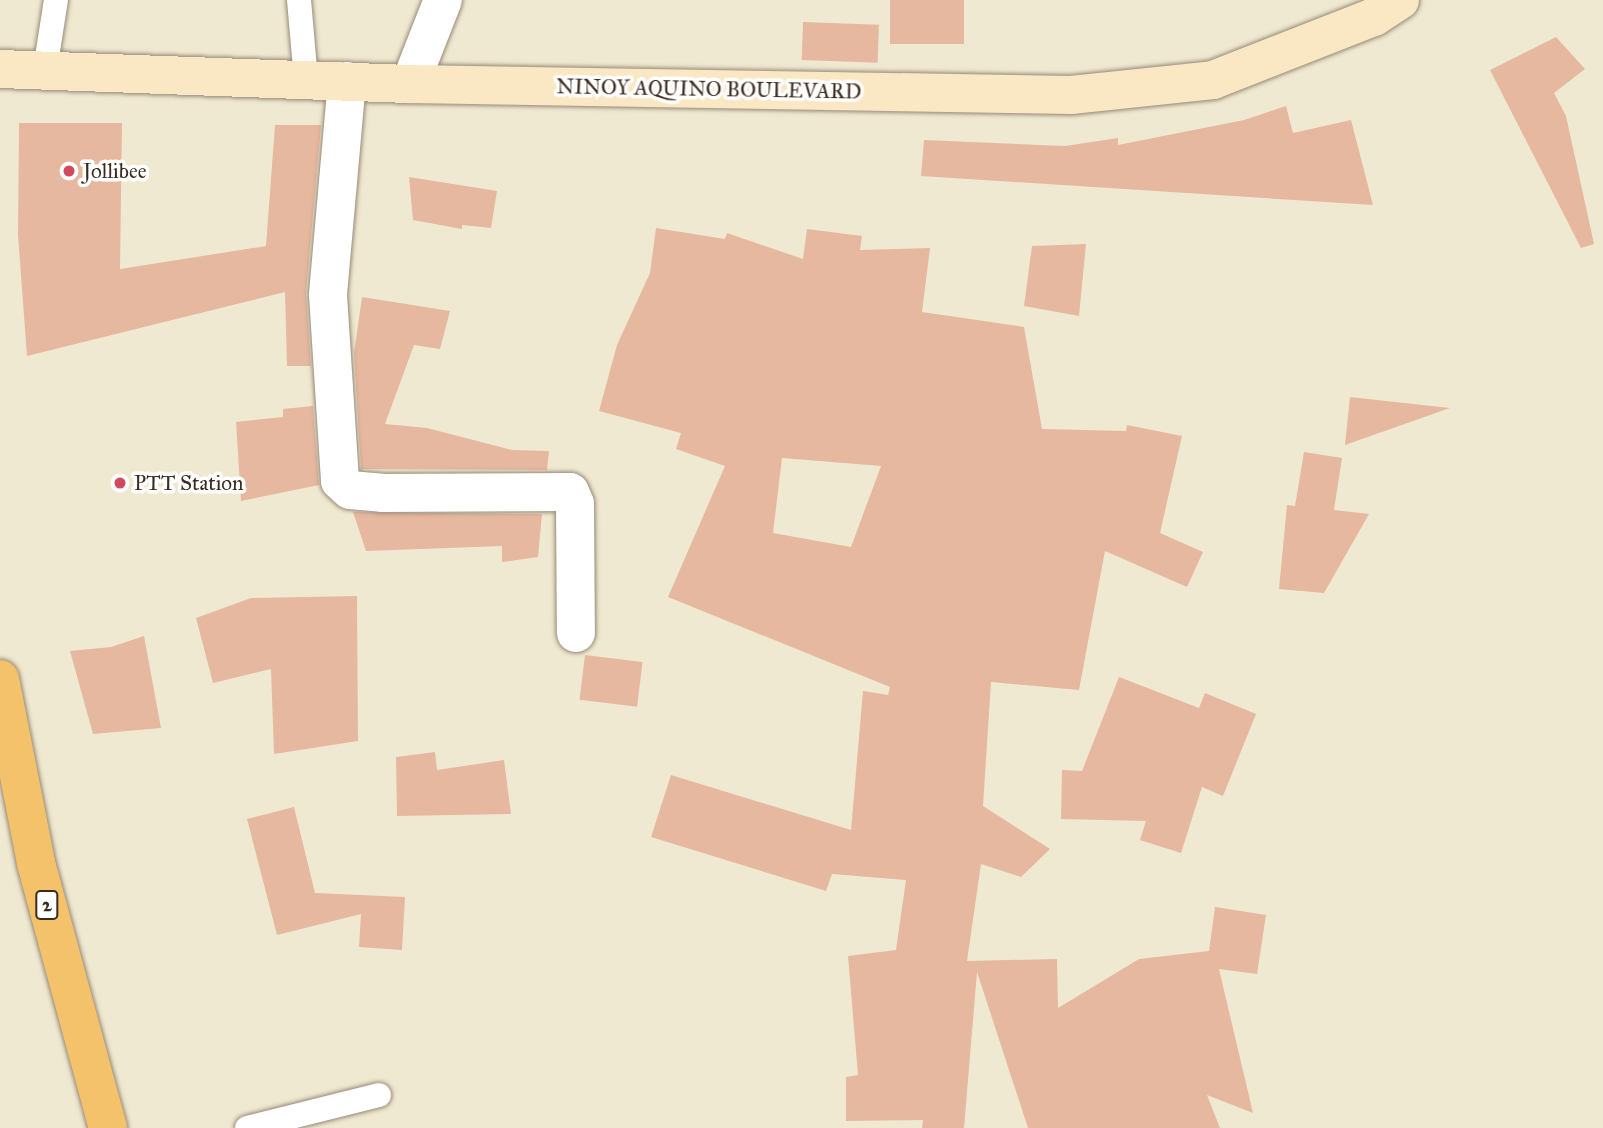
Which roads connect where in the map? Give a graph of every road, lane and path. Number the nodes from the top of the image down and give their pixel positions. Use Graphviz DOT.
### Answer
graph roads {
  1 [pos="56,0"];
  2 [pos="299,0"];
  3 [pos="443,0"];
  4 [pos="1400,0"];
  5 [pos="0,69"];
  6 [pos="45,71"];
  7 [pos="306,80"];
  8 [pos="347,81"];
  9 [pos="410,84"];
  10 [pos="576,633"];
  11 [pos="0,679"];
  12 [pos="379,1094"];
  13 [pos="108,1128"];
  14 [pos="247,1128"];
  1 -- 6 [label="lane"];
  2 -- 7 [label="lane"];
  3 -- 9 [label="street"];
  4 -- 9 [label="main road, NINOY AQUINO BOULEVARD"];
  5 -- 6 [label="main road, NINOY AQUINO BOULEVARD"];
  6 -- 7 [label="main road, NINOY AQUINO BOULEVARD"];
  7 -- 8 [label="main road, NINOY AQUINO BOULEVARD"];
  8 -- 9 [label="main road, NINOY AQUINO BOULEVARD"];
  8 -- 10 [label="street"];
  11 -- 13 [label="highway, 2"];
  12 -- 14 [label="lane"];
}
